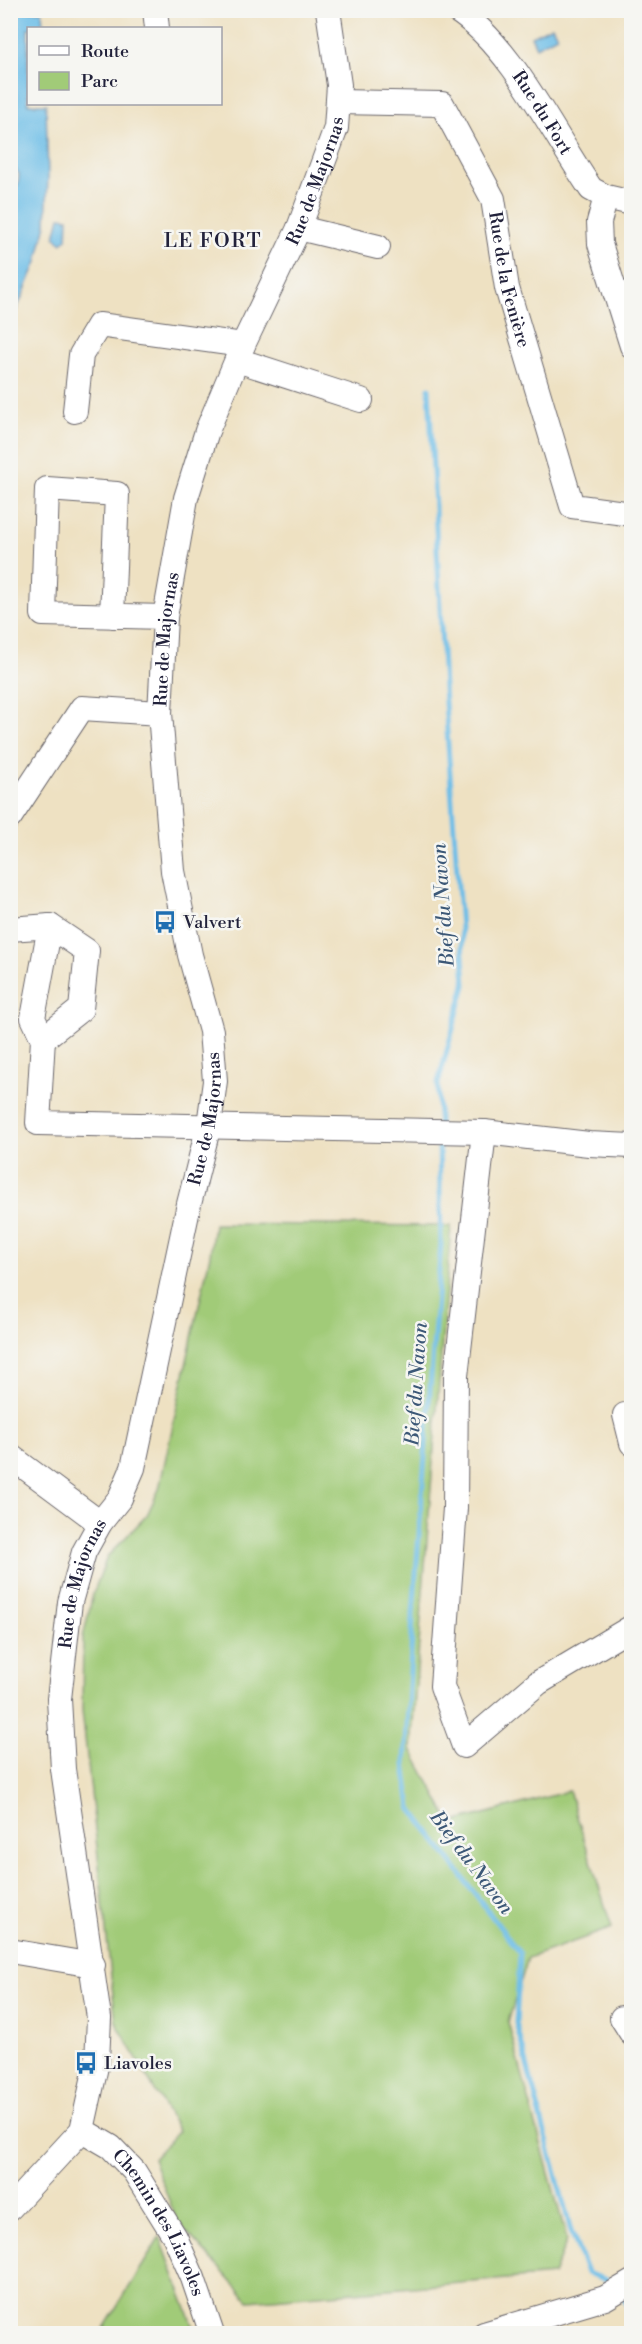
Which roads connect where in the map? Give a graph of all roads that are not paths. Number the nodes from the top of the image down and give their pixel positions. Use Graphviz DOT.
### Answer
graph roads {
  1 [pos="155,10"];
  2 [pos="328,10"];
  3 [pos="456,10"];
  4 [pos="157,27"];
  5 [pos="338,102"];
  6 [pos="606,197"];
  7 [pos="632,203"];
  8 [pos="299,228"];
  9 [pos="378,248"];
  10 [pos="632,346"];
  11 [pos="240,353"];
  12 [pos="361,400"];
  13 [pos="75,411"];
  14 [pos="632,514"];
  15 [pos="112,616"];
  16 [pos="165,617"];
  17 [pos="160,713"];
  18 [pos="10,817"];
  19 [pos="50,926"];
  20 [pos="10,929"];
  21 [pos="44,1039"];
  22 [pos="209,1125"];
  23 [pos="484,1132"];
  24 [pos="632,1146"];
  25 [pos="625,1414"];
  26 [pos="632,1443"];
  27 [pos="10,1456"];
  28 [pos="100,1523"];
  29 [pos="632,1627"];
  30 [pos="10,1951"];
  31 [pos="93,1965"];
  32 [pos="82,2130"];
  33 [pos="10,2208"];
  34 [pos="630,2283"];
  35 [pos="212,2334"];
  36 [pos="484,2334"];
  1 -- 4 [label="street"];
  2 -- 5 [label="street, Rue de Majornas"];
  3 -- 6 [label="street, Rue du Fort"];
  5 -- 8 [label="street, Rue de Majornas"];
  5 -- 14 [label="street, Rue de la Fenière"];
  6 -- 7 [label="street, Rue du Fort"];
  6 -- 10 [label="street"];
  8 -- 9 [label="street"];
  8 -- 11 [label="street, Rue de Majornas"];
  11 -- 12 [label="street"];
  11 -- 13 [label="street"];
  11 -- 16 [label="street, Rue de Majornas"];
  15 -- 15 [label="street"];
  15 -- 16 [label="street"];
  16 -- 17 [label="street, Rue de Majornas"];
  17 -- 18 [label="street"];
  17 -- 22 [label="street, Rue de Majornas"];
  19 -- 20 [label="street"];
  19 -- 21 [label="street"];
  19 -- 21 [label="street"];
  21 -- 22 [label="street"];
  22 -- 23 [label="street"];
  22 -- 28 [label="street, Rue de Majornas"];
  23 -- 24 [label="street"];
  23 -- 29 [label="street"];
  25 -- 26 [label="street"];
  27 -- 28 [label="street"];
  28 -- 31 [label="street, Rue de Majornas"];
  30 -- 31 [label="street"];
  31 -- 32 [label="street, Rue de Majornas"];
  32 -- 33 [label="street"];
  32 -- 35 [label="street, Chemin des Liavoles"];
  34 -- 36 [label="street"];
}
